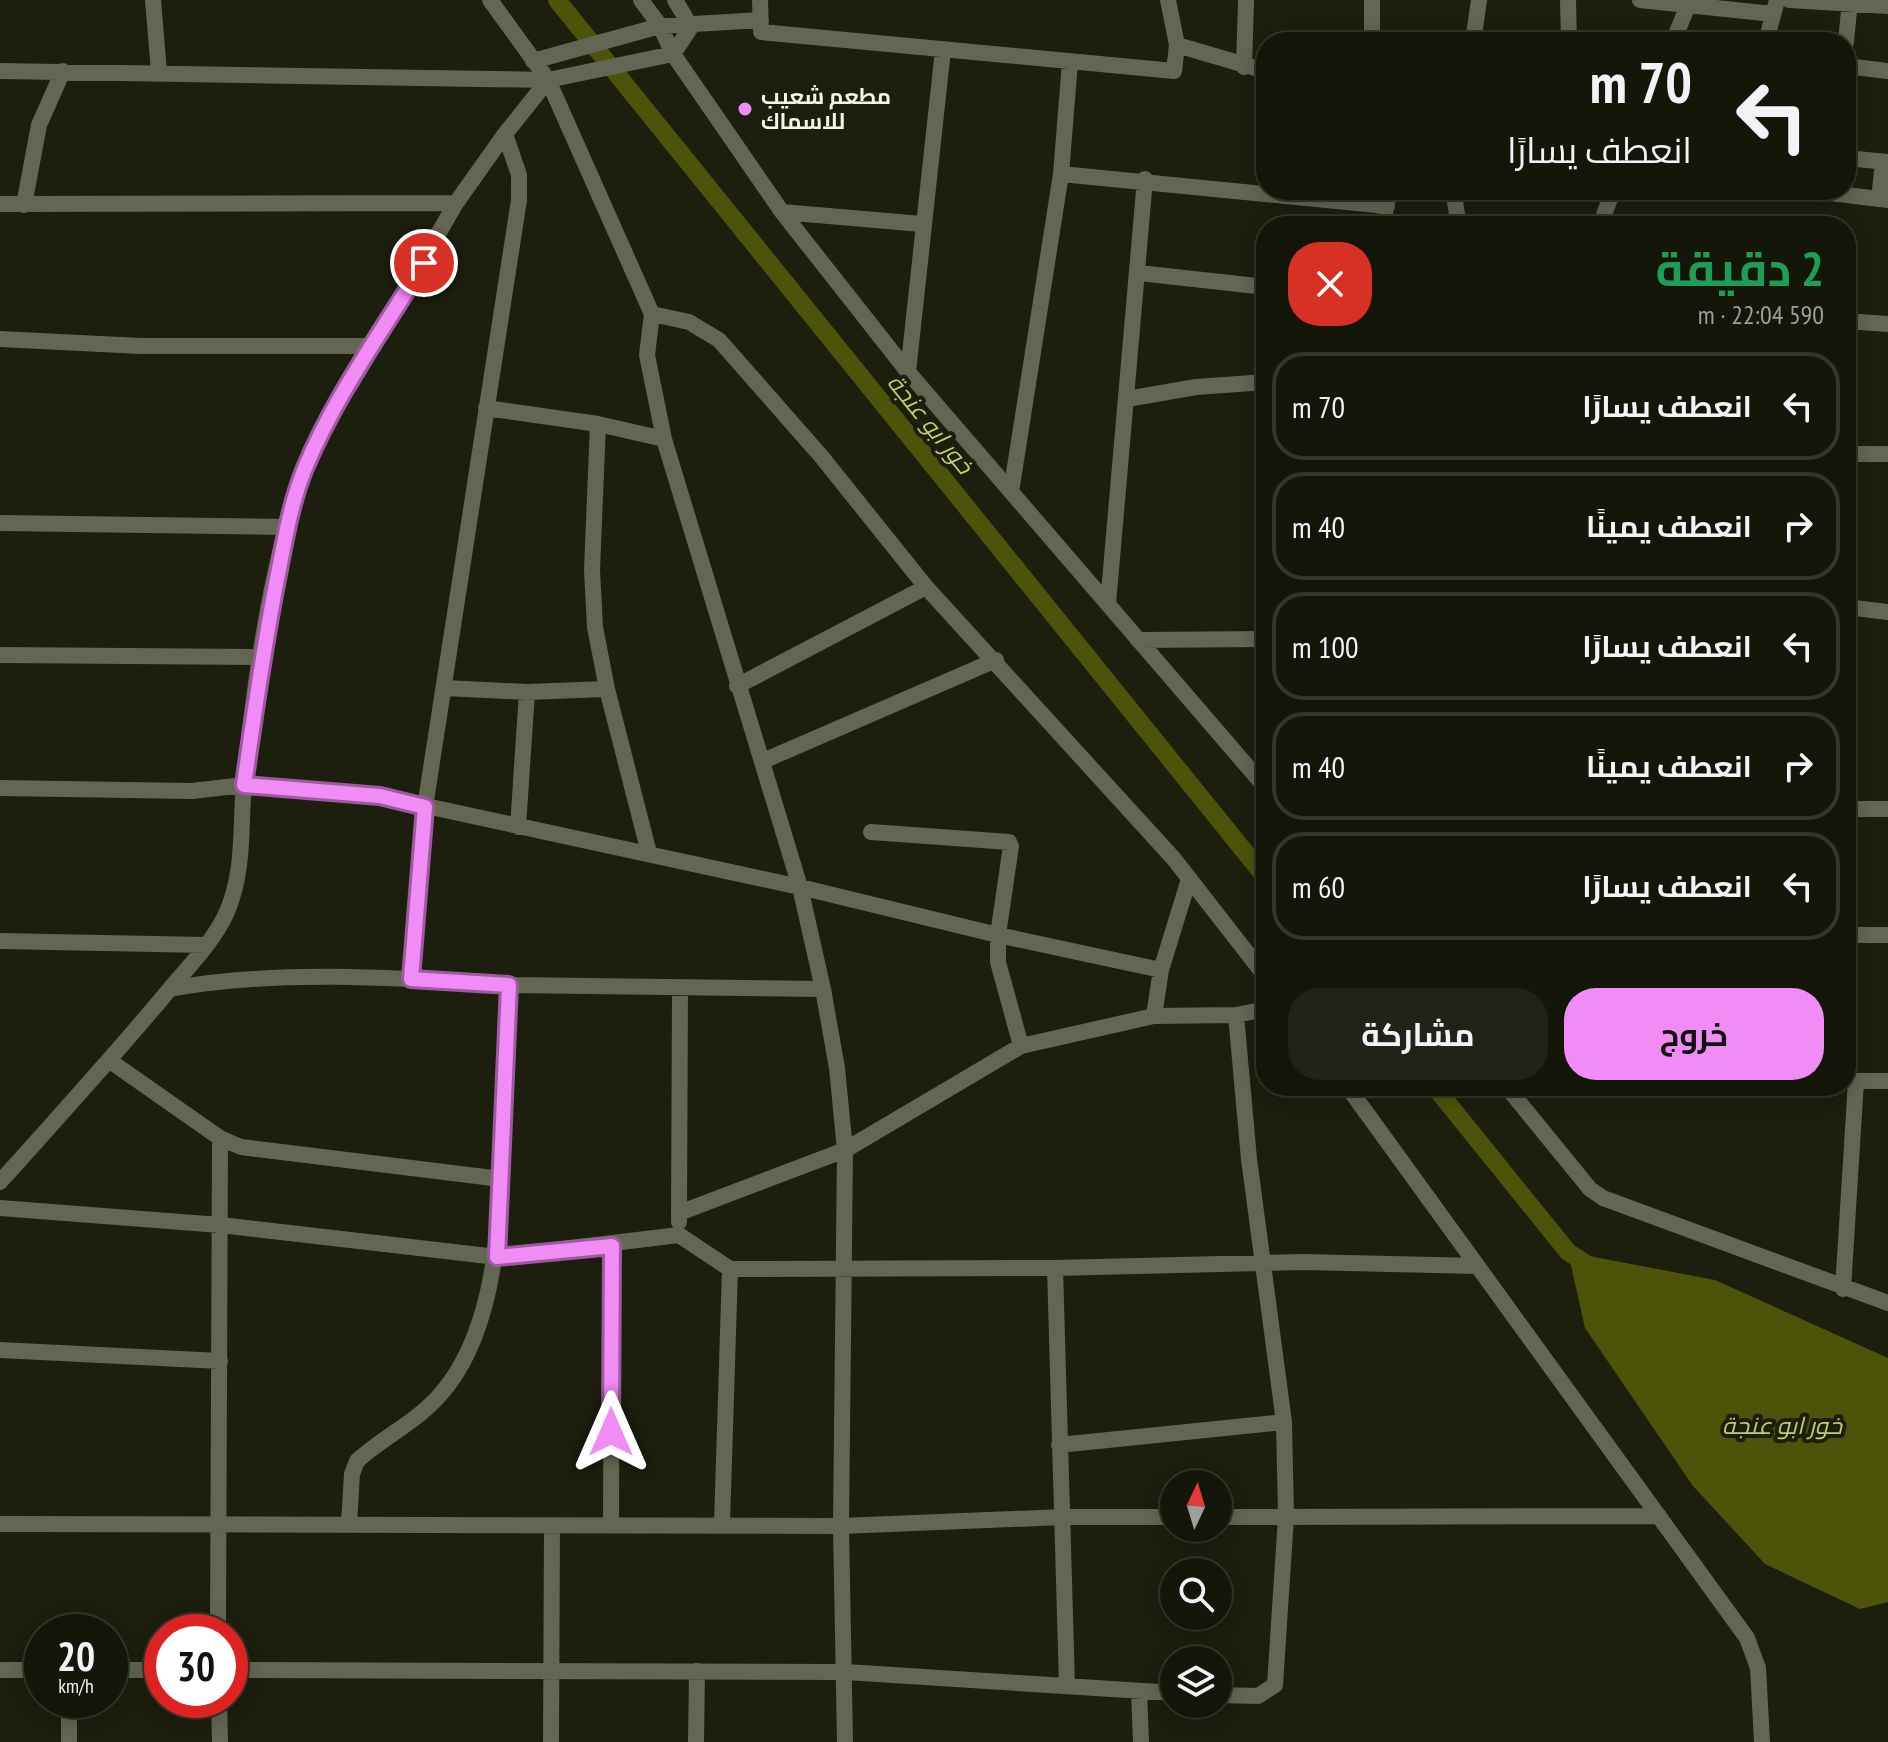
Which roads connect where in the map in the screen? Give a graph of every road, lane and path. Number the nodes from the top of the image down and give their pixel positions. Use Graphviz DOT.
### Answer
graph roads {
  1 [pos="153,0"];
  2 [pos="490,0"];
  3 [pos="641,0"];
  4 [pos="675,0"];
  5 [pos="760,0"];
  6 [pos="1168,0"];
  7 [pos="1246,0"];
  8 [pos="1372,0"];
  9 [pos="1479,0"];
  10 [pos="1568,0"];
  11 [pos="1640,0"];
  12 [pos="1789,0"];
  13 [pos="1689,2"];
  14 [pos="1850,2"];
  15 [pos="1888,6"];
  16 [pos="1775,7"];
  17 [pos="761,20"];
  18 [pos="660,26"];
  19 [pos="691,27"];
  20 [pos="1372,32"];
  21 [pos="1474,32"];
  22 [pos="1569,32"];
  23 [pos="1677,32"];
  24 [pos="1769,32"];
  25 [pos="1847,32"];
  26 [pos="1177,45"];
  27 [pos="943,50"];
  28 [pos="673,54"];
  29 [pos="533,61"];
  30 [pos="1070,62"];
  31 [pos="1244,67"];
  32 [pos="1856,67"];
  33 [pos="1256,69"];
  34 [pos="0,71"];
  35 [pos="63,71"];
  36 [pos="1888,71"];
  37 [pos="159,72"];
  38 [pos="548,80"];
  39 [pos="505,134"];
  40 [pos="1856,159"];
  41 [pos="1886,162"];
  42 [pos="1061,174"];
  43 [pos="1145,179"];
  44 [pos="1256,188"];
  45 [pos="1856,196"];
  46 [pos="1883,200"];
  47 [pos="456,203"];
  48 [pos="0,204"];
  49 [pos="24,205"];
  50 [pos="782,212"];
  51 [pos="922,224"];
  52 [pos="1139,273"];
  53 [pos="1256,286"];
  54 [pos="652,314"];
  55 [pos="1856,322"];
  56 [pos="1888,324"];
  57 [pos="0,339"];
  58 [pos="374,346"];
  59 [pos="908,372"];
  60 [pos="1256,383"];
  61 [pos="1127,399"];
  62 [pos="486,408"];
  63 [pos="598,424"];
  64 [pos="664,439"];
  65 [pos="1856,454"];
  66 [pos="1888,454"];
  67 [pos="1011,492"];
  68 [pos="0,523"];
  69 [pos="287,527"];
  70 [pos="926,587"];
  71 [pos="1108,604"];
  72 [pos="1856,608"];
  73 [pos="1888,612"];
  74 [pos="1256,639"];
  75 [pos="1138,640"];
  76 [pos="0,655"];
  77 [pos="261,657"];
  78 [pos="996,660"];
  79 [pos="737,686"];
  80 [pos="445,688"];
  81 [pos="607,689"];
  82 [pos="527,692"];
  83 [pos="763,761"];
  84 [pos="1256,776"];
  85 [pos="244,785"];
  86 [pos="0,788"];
  87 [pos="425,807"];
  88 [pos="1856,809"];
  89 [pos="1888,809"];
  90 [pos="518,827"];
  91 [pos="871,832"];
  92 [pos="649,853"];
  93 [pos="1189,879"];
  94 [pos="800,887"];
  95 [pos="998,935"];
  96 [pos="1856,935"];
  97 [pos="1888,935"];
  98 [pos="0,941"];
  99 [pos="206,945"];
  100 [pos="1256,964"];
  101 [pos="1161,970"];
  102 [pos="411,979"];
  103 [pos="509,985"];
  104 [pos="680,988"];
  105 [pos="170,989"];
  106 [pos="823,989"];
  107 [pos="1256,1011"];
  108 [pos="1236,1015"];
  109 [pos="1154,1016"];
  110 [pos="1021,1046"];
  111 [pos="110,1061"];
  112 [pos="1856,1081"];
  113 [pos="1888,1081"];
  114 [pos="1354,1096"];
  115 [pos="1514,1096"];
  116 [pos="1850,1096"];
  117 [pos="220,1138"];
  118 [pos="845,1150"];
  119 [pos="501,1179"];
  120 [pos="0,1182"];
  121 [pos="0,1208"];
  122 [pos="679,1213"];
  123 [pos="220,1225"];
  124 [pos="679,1235"];
  125 [pos="612,1246"];
  126 [pos="497,1257"];
  127 [pos="1263,1263"];
  128 [pos="1477,1266"];
  129 [pos="1055,1268"];
  130 [pos="730,1269"];
  131 [pos="846,1269"];
  132 [pos="1843,1289"];
  133 [pos="1888,1303"];
  134 [pos="0,1350"];
  135 [pos="220,1361"];
  136 [pos="1284,1422"];
  137 [pos="1059,1445"];
  138 [pos="1659,1516"];
  139 [pos="1063,1517"];
  140 [pos="1160,1517"];
  141 [pos="1232,1517"];
  142 [pos="1286,1517"];
  143 [pos="349,1523"];
  144 [pos="0,1524"];
  145 [pos="217,1524"];
  146 [pos="722,1524"];
  147 [pos="611,1525"];
  148 [pos="552,1526"];
  149 [pos="841,1526"];
  150 [pos="218,1614"];
  151 [pos="0,1670"];
  152 [pos="24,1670"];
  153 [pos="248,1670"];
  154 [pos="551,1670"];
  155 [pos="697,1671"];
  156 [pos="846,1672"];
  157 [pos="1067,1685"];
  158 [pos="1139,1691"];
  159 [pos="1160,1692"];
  160 [pos="1232,1695"];
  161 [pos="69,1718"];
  162 [pos="219,1718"];
  163 [pos="69,1742"];
  164 [pos="220,1742"];
  165 [pos="551,1742"];
  166 [pos="696,1742"];
  167 [pos="845,1742"];
  168 [pos="1141,1742"];
  169 [pos="1762,1742"];
  1 -- 37 [label="street"];
  2 -- 29 [label="street"];
  3 -- 18 [label="street"];
  4 -- 19 [label="street"];
  5 -- 17 [label="street"];
  6 -- 26 [label="street"];
  7 -- 31 [label="street"];
  8 -- 20 [label="street"];
  9 -- 21 [label="street"];
  10 -- 22 [label="street"];
  11 -- 13 [label="street"];
  12 -- 14 [label="street"];
  13 -- 16 [label="street"];
  13 -- 23 [label="street"];
  14 -- 15 [label="street"];
  14 -- 25 [label="street"];
  16 -- 24 [label="street"];
  17 -- 19 [label="street"];
  17 -- 27 [label="street"];
  18 -- 19 [label="street"];
  18 -- 28 [label="street"];
  18 -- 29 [label="street"];
  19 -- 28 [label="street"];
  26 -- 30 [label="street"];
  26 -- 31 [label="street"];
  27 -- 30 [label="street"];
  27 -- 51 [label="street"];
  28 -- 38 [label="street"];
  28 -- 50 [label="street"];
  29 -- 38 [label="street"];
  30 -- 42 [label="street"];
  31 -- 33 [label="street"];
  32 -- 36 [label="street"];
  34 -- 35 [label="street"];
  35 -- 37 [label="street"];
  35 -- 49 [label="street"];
  37 -- 38 [label="street"];
  38 -- 39 [label="street"];
  38 -- 54 [label="street"];
  39 -- 47 [label="street"];
  39 -- 62 [label="street"];
  40 -- 41 [label="street"];
  41 -- 46 [label="street"];
  42 -- 43 [label="street"];
  42 -- 67 [label="street"];
  43 -- 44 [label="street"];
  43 -- 52 [label="street"];
  45 -- 46 [label="street"];
  47 -- 49 [label="street"];
  47 -- 58 [label="street"];
  48 -- 49 [label="street"];
  50 -- 51 [label="street"];
  50 -- 59 [label="street"];
  51 -- 59 [label="street"];
  52 -- 53 [label="street"];
  52 -- 61 [label="street"];
  54 -- 64 [label="street"];
  54 -- 70 [label="street"];
  55 -- 56 [label="street"];
  57 -- 58 [label="street"];
  58 -- 69 [label="street"];
  59 -- 67 [label="street"];
  60 -- 61 [label="street"];
  61 -- 71 [label="street"];
  62 -- 63 [label="street"];
  62 -- 80 [label="street"];
  63 -- 64 [label="street"];
  63 -- 81 [label="street"];
  64 -- 79 [label="street"];
  65 -- 66 [label="street"];
  67 -- 71 [label="street"];
  68 -- 69 [label="street"];
  69 -- 77 [label="street"];
  70 -- 78 [label="street"];
  70 -- 79 [label="street"];
  71 -- 75 [label="street"];
  72 -- 73 [label="street"];
  74 -- 75 [label="street"];
  75 -- 84 [label="street"];
  76 -- 77 [label="street"];
  77 -- 85 [label="street"];
  78 -- 83 [label="street"];
  78 -- 93 [label="street"];
  79 -- 83 [label="street"];
  80 -- 82 [label="street"];
  80 -- 87 [label="street"];
  81 -- 82 [label="street"];
  81 -- 92 [label="street"];
  82 -- 90 [label="street"];
  83 -- 94 [label="street"];
  85 -- 86 [label="street"];
  85 -- 87 [label="street"];
  85 -- 99 [label="street"];
  87 -- 90 [label="street"];
  87 -- 102 [label="street"];
  88 -- 89 [label="street"];
  90 -- 92 [label="street"];
  91 -- 95 [label="street"];
  92 -- 94 [label="street"];
  93 -- 100 [label="street"];
  93 -- 101 [label="street"];
  94 -- 95 [label="street"];
  94 -- 106 [label="street"];
  95 -- 101 [label="street"];
  95 -- 110 [label="street"];
  96 -- 97 [label="street"];
  98 -- 99 [label="street"];
  99 -- 105 [label="street"];
  101 -- 109 [label="street"];
  102 -- 103 [label="street"];
  102 -- 105 [label="street"];
  103 -- 104 [label="street"];
  103 -- 119 [label="street"];
  104 -- 106 [label="street"];
  104 -- 122 [label="street"];
  105 -- 111 [label="street"];
  106 -- 118 [label="street"];
  107 -- 108 [label="street"];
  108 -- 109 [label="street"];
  108 -- 127 [label="street"];
  109 -- 110 [label="street"];
  110 -- 118 [label="street"];
  111 -- 117 [label="street"];
  111 -- 120 [label="street"];
  112 -- 113 [label="street"];
  114 -- 128 [label="street"];
  115 -- 132 [label="street"];
  116 -- 132 [label="street"];
  117 -- 119 [label="street"];
  117 -- 123 [label="street"];
  118 -- 122 [label="street"];
  118 -- 131 [label="street"];
  119 -- 126 [label="street"];
  121 -- 123 [label="street"];
  122 -- 124 [label="street"];
  123 -- 126 [label="street"];
  123 -- 135 [label="street"];
  124 -- 125 [label="street"];
  124 -- 130 [label="street"];
  125 -- 126 [label="street"];
  125 -- 147 [label="street"];
  126 -- 143 [label="street"];
  127 -- 128 [label="street"];
  127 -- 129 [label="street"];
  127 -- 136 [label="street"];
  128 -- 138 [label="street"];
  129 -- 131 [label="street"];
  129 -- 137 [label="street"];
  130 -- 131 [label="street"];
  130 -- 146 [label="street"];
  131 -- 149 [label="street"];
  132 -- 133 [label="street"];
  134 -- 135 [label="street"];
  135 -- 145 [label="street"];
  136 -- 137 [label="street"];
  136 -- 142 [label="street"];
  137 -- 139 [label="street"];
  138 -- 142 [label="street"];
  138 -- 169 [label="street"];
  139 -- 140 [label="street"];
  139 -- 149 [label="street"];
  139 -- 157 [label="street"];
  141 -- 142 [label="street"];
  142 -- 160 [label="street"];
  143 -- 145 [label="street"];
  143 -- 148 [label="street"];
  144 -- 145 [label="street"];
  145 -- 150 [label="street"];
  146 -- 147 [label="street"];
  146 -- 149 [label="street"];
  147 -- 148 [label="street"];
  148 -- 154 [label="street"];
  149 -- 156 [label="street"];
  151 -- 152 [label="street"];
  153 -- 154 [label="street"];
  154 -- 155 [label="street"];
  154 -- 165 [label="street"];
  155 -- 156 [label="street"];
  155 -- 166 [label="street"];
  156 -- 157 [label="street"];
  156 -- 167 [label="street"];
  157 -- 158 [label="street"];
  158 -- 159 [label="street"];
  158 -- 168 [label="street"];
  161 -- 163 [label="street"];
  162 -- 164 [label="street"];
}
